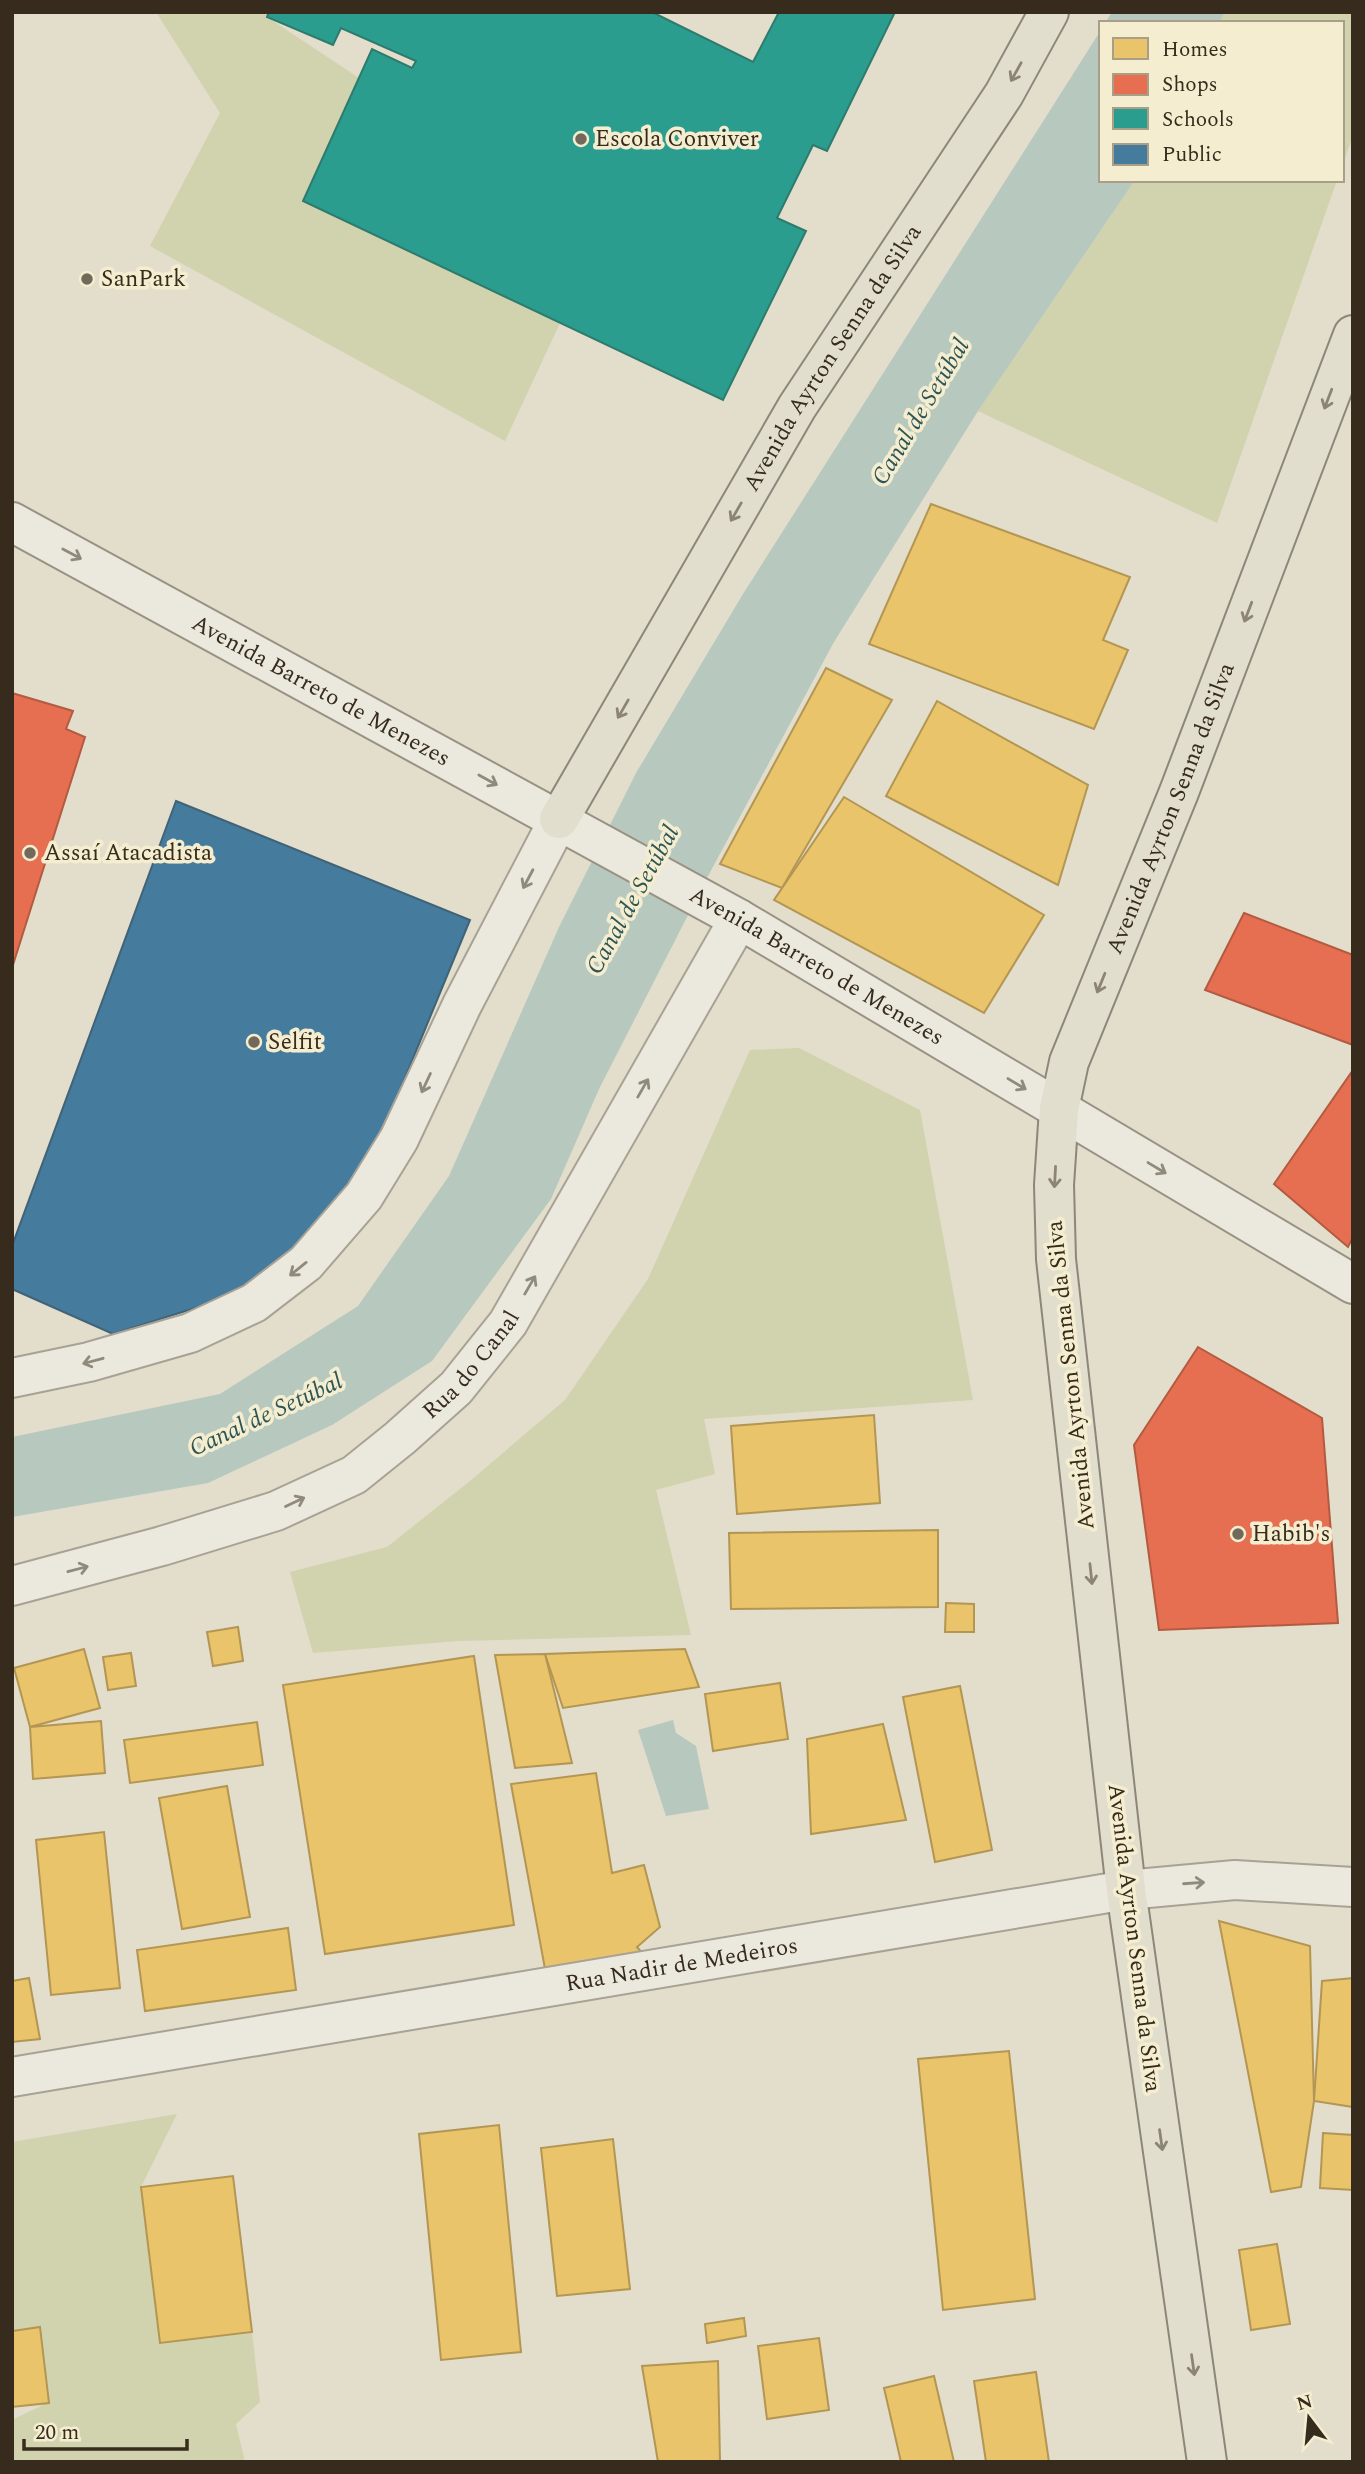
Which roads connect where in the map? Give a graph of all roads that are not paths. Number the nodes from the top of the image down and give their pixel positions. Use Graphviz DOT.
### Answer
graph roads {
  1 [pos="1049,12"];
  2 [pos="1353,335"];
  3 [pos="12,522"];
  4 [pos="568,824"];
  5 [pos="739,919"];
  6 [pos="1059,1109"];
  7 [pos="1353,1284"];
  8 [pos="12,1378"];
  9 [pos="12,1586"];
  10 [pos="1353,1888"];
  11 [pos="1126,1890"];
  12 [pos="12,2077"];
  13 [pos="1207,2462"];
  1 -- 4 [label="main road, Avenida Ayrton Senna da Silva, one-way"];
  2 -- 6 [label="main road, Avenida Ayrton Senna da Silva, one-way"];
  3 -- 4 [label="street, Avenida Barreto de Menezes, one-way"];
  4 -- 5 [label="street, Avenida Barreto de Menezes"];
  4 -- 8 [label="street, one-way"];
  5 -- 6 [label="street, Avenida Barreto de Menezes, one-way"];
  9 -- 5 [label="street, Rua do Canal, one-way"];
  6 -- 7 [label="street, Avenida Barreto de Menezes, one-way"];
  6 -- 11 [label="main road, Avenida Ayrton Senna da Silva, one-way"];
  11 -- 10 [label="street, Rua Nadir de Medeiros, one-way"];
  11 -- 12 [label="street, Rua Nadir de Medeiros"];
  11 -- 13 [label="main road, Avenida Ayrton Senna da Silva, one-way"];
}
